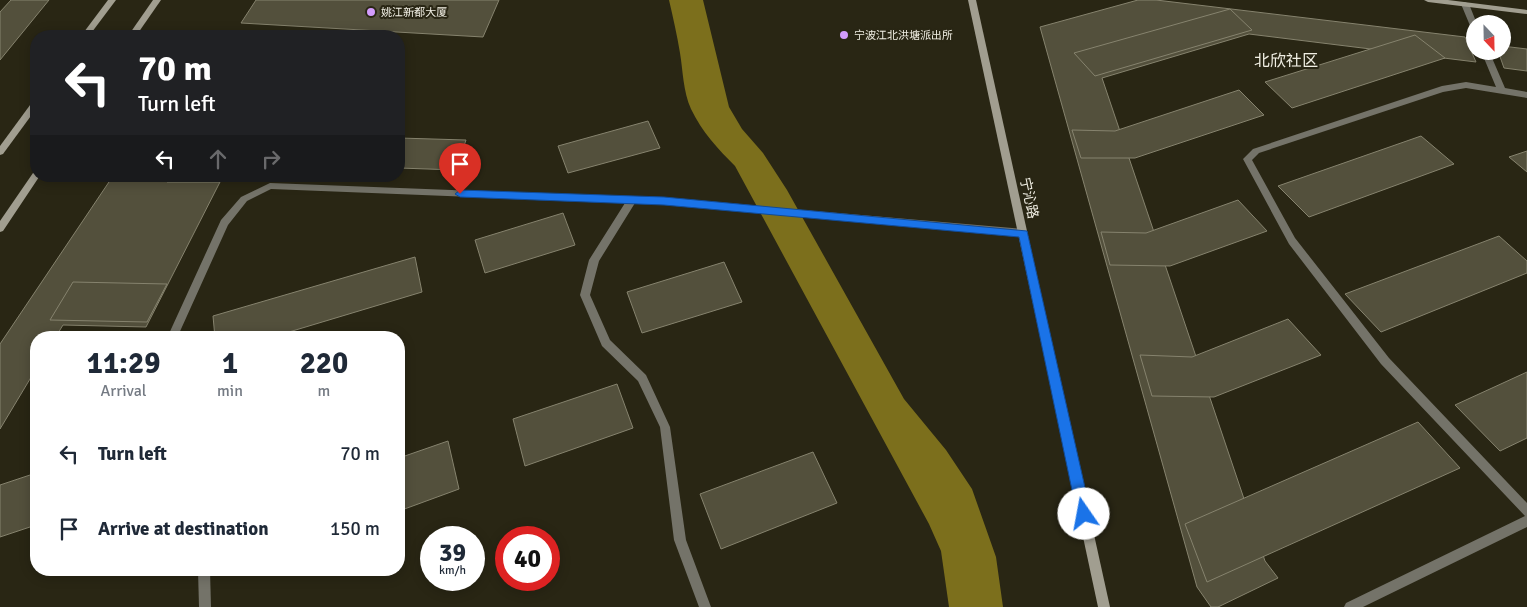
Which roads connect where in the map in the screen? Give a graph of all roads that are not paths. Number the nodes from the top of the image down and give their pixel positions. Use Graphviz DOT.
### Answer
graph roads {
  1 [pos="112,0"];
  2 [pos="157,0"];
  3 [pos="972,0"];
  4 [pos="1428,0"];
  5 [pos="1465,4"];
  6 [pos="1527,12"];
  7 [pos="1470,15"];
  8 [pos="90,30"];
  9 [pos="136,30"];
  10 [pos="1489,60"];
  11 [pos="1501,90"];
  12 [pos="1527,95"];
  13 [pos="30,111"];
  14 [pos="0,152"];
  15 [pos="31,182"];
  16 [pos="632,200"];
  17 [pos="0,228"];
  18 [pos="1023,234"];
  19 [pos="175,331"];
  20 [pos="1527,511"];
  21 [pos="1527,520"];
  22 [pos="204,576"];
  23 [pos="205,607"];
  24 [pos="705,607"];
  25 [pos="1104,607"];
  26 [pos="1350,607"];
  1 -- 8 [label="street"];
  2 -- 9 [label="street"];
  3 -- 18 [label="street, 宁沁路"];
  4 -- 5 [label="street"];
  5 -- 6 [label="street"];
  5 -- 7 [label="lane"];
  10 -- 11 [label="lane"];
  11 -- 12 [label="lane"];
  11 -- 20 [label="lane"];
  13 -- 14 [label="street"];
  15 -- 17 [label="street"];
  16 -- 18 [label="lane"];
  16 -- 19 [label="lane"];
  16 -- 24 [label="lane"];
  18 -- 25 [label="street, 宁沁路"];
  21 -- 26 [label="lane"];
  22 -- 23 [label="lane"];
}
